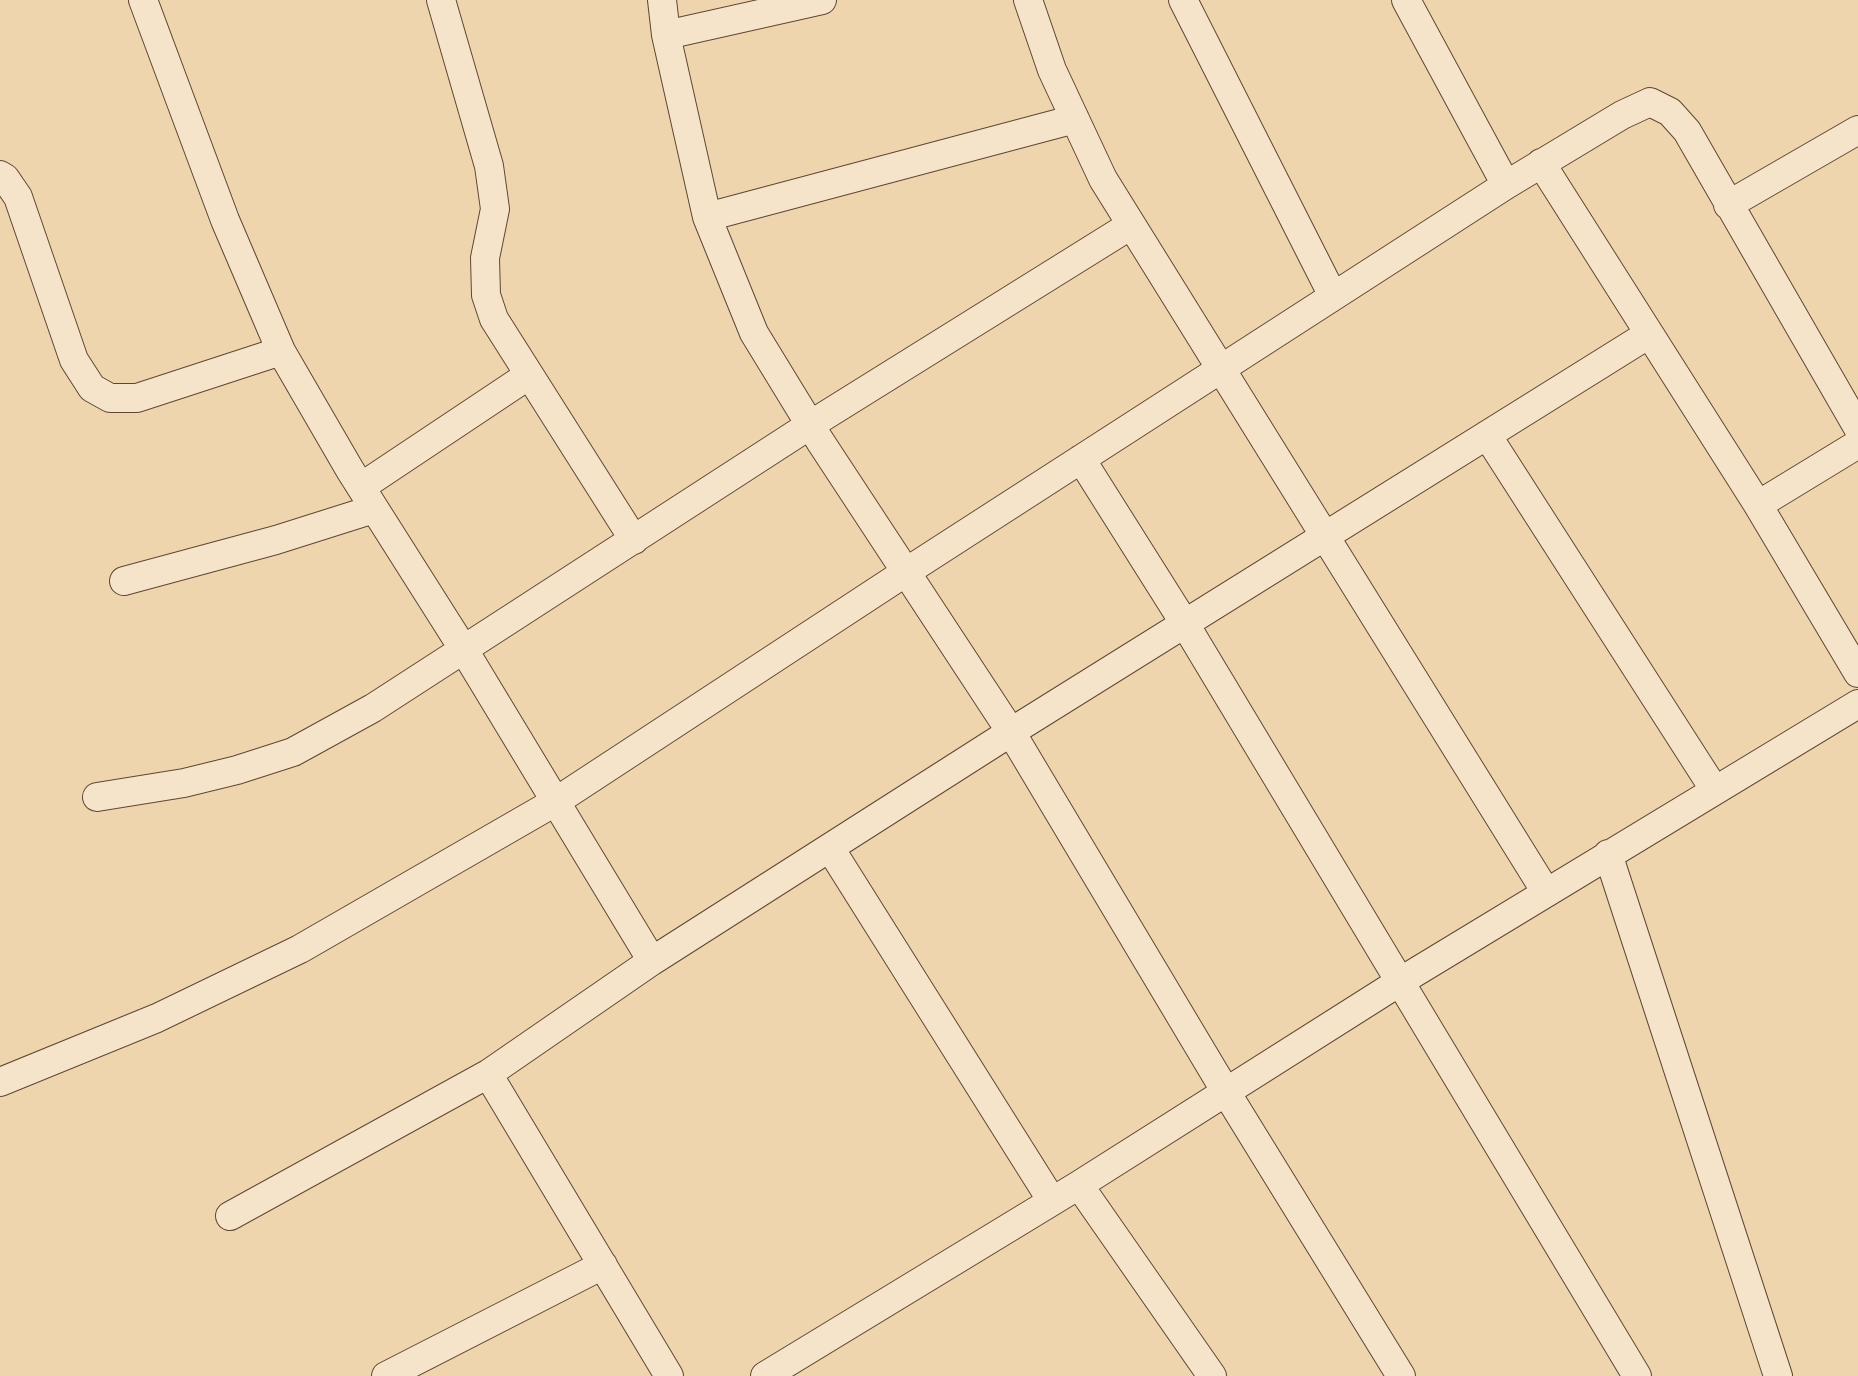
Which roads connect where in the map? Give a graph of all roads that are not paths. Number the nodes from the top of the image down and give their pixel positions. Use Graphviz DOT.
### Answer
graph roads {
  1 [pos="143,0"];
  2 [pos="441,0"];
  3 [pos="662,0"];
  4 [pos="822,0"];
  5 [pos="1028,0"];
  6 [pos="1183,0"];
  7 [pos="1406,0"];
  8 [pos="666,35"];
  9 [pos="1074,119"];
  10 [pos="1858,130"];
  11 [pos="1541,163"];
  12 [pos="0,175"];
  13 [pos="1506,185"];
  14 [pos="1728,204"];
  15 [pos="707,217"];
  16 [pos="1131,225"];
  17 [pos="1333,296"];
  18 [pos="1648,334"];
  19 [pos="281,351"];
  20 [pos="1220,369"];
  21 [pos="529,375"];
  22 [pos="810,425"];
  23 [pos="1858,428"];
  24 [pos="1487,435"];
  25 [pos="1858,444"];
  26 [pos="1081,459"];
  27 [pos="368,498"];
  28 [pos="1758,505"];
  29 [pos="1325,536"];
  30 [pos="634,540"];
  31 [pos="906,572"];
  32 [pos="124,581"];
  33 [pos="1185,624"];
  34 [pos="464,650"];
  35 [pos="1858,673"];
  36 [pos="1858,704"];
  37 [pos="1011,732"];
  38 [pos="1714,789"];
  39 [pos="97,798"];
  40 [pos="555,802"];
  41 [pos="830,848"];
  42 [pos="1608,854"];
  43 [pos="1546,892"];
  44 [pos="652,961"];
  45 [pos="1401,981"];
  46 [pos="488,1074"];
  47 [pos="0,1082"];
  48 [pos="1226,1092"];
  49 [pos="1079,1185"];
  50 [pos="1052,1202"];
  51 [pos="230,1216"];
  52 [pos="603,1265"];
  53 [pos="386,1376"];
  54 [pos="669,1376"];
  55 [pos="765,1376"];
  56 [pos="1212,1376"];
  57 [pos="1401,1376"];
  58 [pos="1637,1376"];
  59 [pos="1778,1376"];
  1 -- 19 [label="street"];
  2 -- 21 [label="street"];
  3 -- 8 [label="street"];
  4 -- 8 [label="street"];
  5 -- 9 [label="street"];
  6 -- 17 [label="street"];
  7 -- 13 [label="street"];
  8 -- 15 [label="street"];
  9 -- 15 [label="street"];
  9 -- 16 [label="street"];
  10 -- 14 [label="street"];
  11 -- 13 [label="street"];
  11 -- 14 [label="street"];
  11 -- 18 [label="street"];
  12 -- 19 [label="street"];
  13 -- 17 [label="street"];
  14 -- 23 [label="street"];
  15 -- 22 [label="street"];
  16 -- 20 [label="street"];
  16 -- 22 [label="street"];
  17 -- 20 [label="street"];
  18 -- 24 [label="street"];
  18 -- 28 [label="street"];
  19 -- 27 [label="street"];
  20 -- 26 [label="street"];
  20 -- 29 [label="street"];
  21 -- 27 [label="street"];
  21 -- 30 [label="street"];
  22 -- 30 [label="street"];
  22 -- 31 [label="street"];
  24 -- 29 [label="street"];
  24 -- 38 [label="street"];
  25 -- 28 [label="street"];
  26 -- 31 [label="street"];
  26 -- 33 [label="street"];
  27 -- 32 [label="street"];
  27 -- 34 [label="street"];
  28 -- 35 [label="street"];
  29 -- 33 [label="street"];
  29 -- 43 [label="street"];
  30 -- 34 [label="street"];
  31 -- 37 [label="street"];
  31 -- 40 [label="street"];
  33 -- 37 [label="street"];
  33 -- 45 [label="street"];
  34 -- 39 [label="street"];
  34 -- 40 [label="street"];
  36 -- 38 [label="street"];
  37 -- 41 [label="street"];
  37 -- 48 [label="street"];
  38 -- 42 [label="street"];
  40 -- 44 [label="street"];
  40 -- 47 [label="street"];
  41 -- 44 [label="street"];
  41 -- 50 [label="street"];
  42 -- 43 [label="street"];
  42 -- 59 [label="street"];
  43 -- 45 [label="street"];
  44 -- 46 [label="street"];
  45 -- 48 [label="street"];
  45 -- 58 [label="street"];
  46 -- 51 [label="street"];
  46 -- 52 [label="street"];
  48 -- 49 [label="street"];
  48 -- 57 [label="street"];
  49 -- 50 [label="street"];
  49 -- 56 [label="street"];
  50 -- 55 [label="street"];
  52 -- 53 [label="street"];
  52 -- 54 [label="street"];
}
